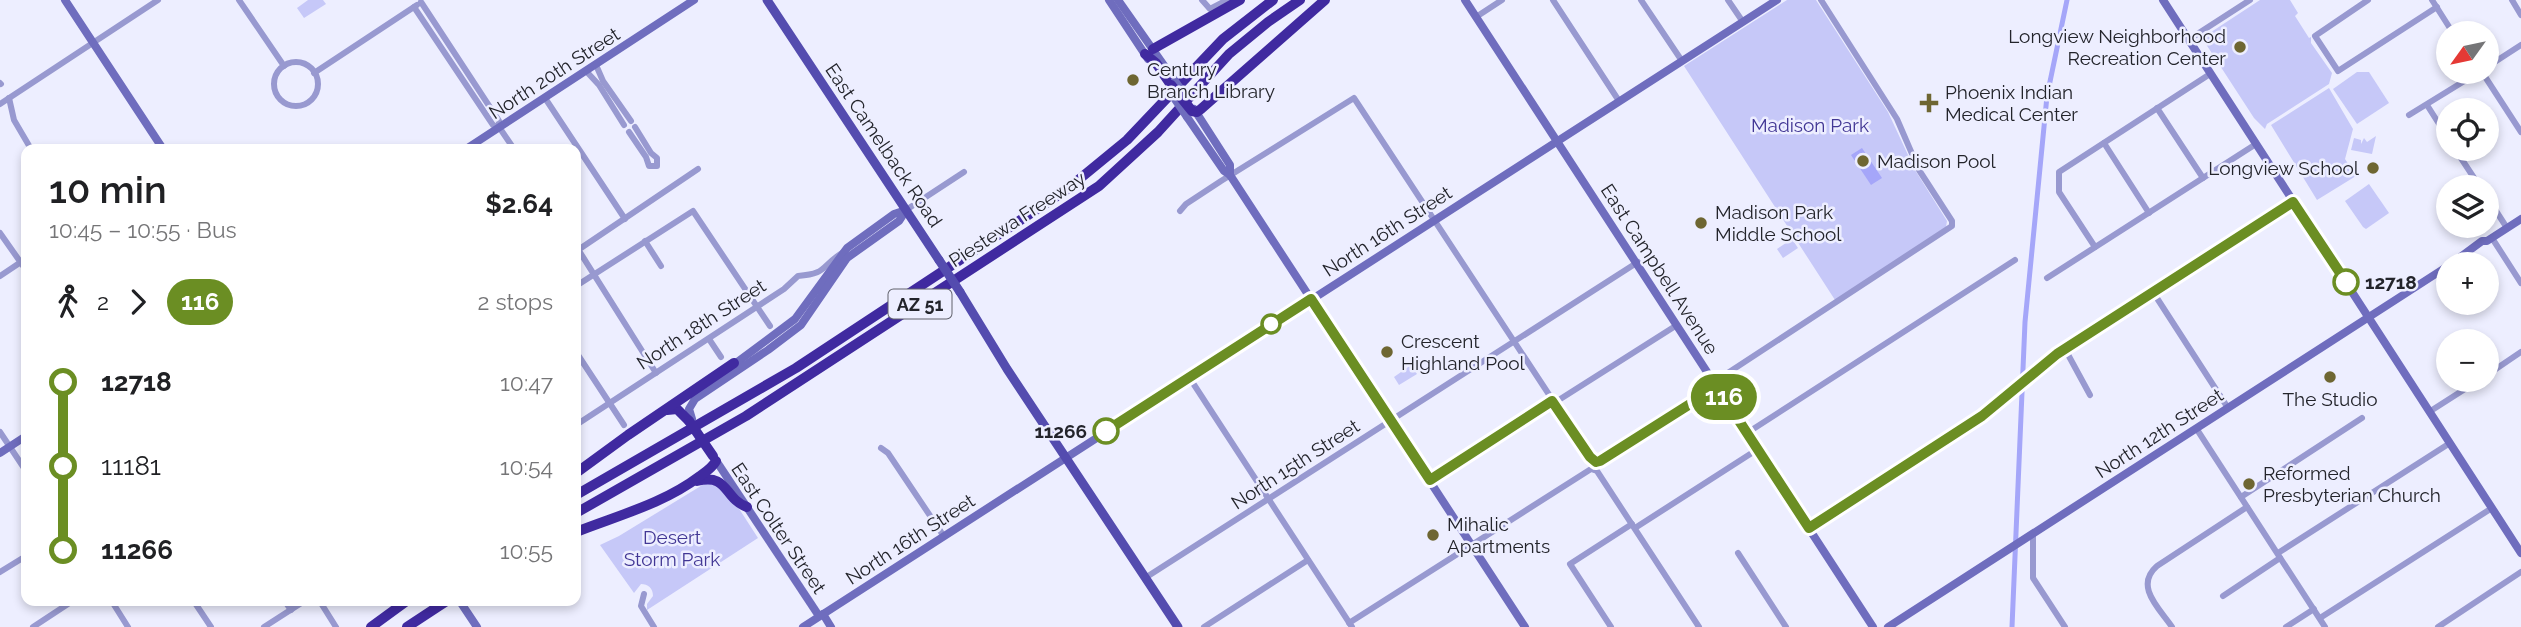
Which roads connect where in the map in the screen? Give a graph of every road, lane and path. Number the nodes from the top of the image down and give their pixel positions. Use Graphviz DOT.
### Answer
graph roads {
  1 [pos="65,0"];
  2 [pos="158,0"];
  3 [pos="239,0"];
  4 [pos="694,0"];
  5 [pos="767,0"];
  6 [pos="1109,0"];
  7 [pos="1118,0"];
  8 [pos="1202,0"];
  9 [pos="1227,0"];
  10 [pos="1240,0"];
  11 [pos="1273,0"];
  12 [pos="1300,0"];
  13 [pos="1325,0"];
  14 [pos="1465,0"];
  15 [pos="1502,0"];
  16 [pos="1553,0"];
  17 [pos="1641,0"];
  18 [pos="1728,0"];
  19 [pos="1777,0"];
  20 [pos="1821,0"];
  21 [pos="2163,0"];
  22 [pos="2250,0"];
  23 [pos="2368,0"];
  24 [pos="2432,0"];
  25 [pos="2512,0"];
  26 [pos="418,3"];
  27 [pos="2437,8"];
  28 [pos="2521,15"];
  29 [pos="1476,17"];
  30 [pos="2445,21"];
  31 [pos="1743,22"];
  32 [pos="2188,40"];
  33 [pos="93,42"];
  34 [pos="2521,45"];
  35 [pos="1149,52"];
  36 [pos="2499,59"];
  37 [pos="1682,61"];
  38 [pos="596,65"];
  39 [pos="284,66"];
  40 [pos="586,71"];
  41 [pos="314,73"];
  42 [pos="2210,74"];
  43 [pos="2460,84"];
  44 [pos="2487,84"];
  45 [pos="9,98"];
  46 [pos="545,98"];
  47 [pos="1619,101"];
  48 [pos="0,104"];
  49 [pos="2427,105"];
  50 [pos="2157,108"];
  51 [pos="1192,112"];
  52 [pos="2409,116"];
  53 [pos="2436,119"];
  54 [pos="629,126"];
  55 [pos="499,127"];
  56 [pos="2521,132"];
  57 [pos="1558,140"];
  58 [pos="2104,143"];
  59 [pos="28,144"];
  60 [pos="160,144"];
  61 [pos="474,144"];
  62 [pos="511,144"];
  63 [pos="575,144"];
  64 [pos="2256,144"];
  65 [pos="581,152"];
  66 [pos="698,169"];
  67 [pos="964,172"];
  68 [pos="1230,175"];
  69 [pos="2203,178"];
  70 [pos="2293,202"];
  71 [pos="906,210"];
  72 [pos="1180,211"];
  73 [pos="2149,213"];
  74 [pos="2499,216"];
  75 [pos="625,219"];
  76 [pos="1434,219"];
  77 [pos="2521,219"];
  78 [pos="2507,228"];
  79 [pos="0,233"];
  80 [pos="2490,239"];
  81 [pos="645,241"];
  82 [pos="581,246"];
  83 [pos="2095,247"];
  84 [pos="2470,252"];
  85 [pos="842,253"];
  86 [pos="581,254"];
  87 [pos="2015,260"];
  88 [pos="21,262"];
  89 [pos="1638,262"];
  90 [pos="661,266"];
  91 [pos="594,274"];
  92 [pos="2436,274"];
  93 [pos="0,276"];
  94 [pos="2047,278"];
  95 [pos="581,283"];
  96 [pos="2521,283"];
  97 [pos="788,287"];
  98 [pos="797,290"];
  99 [pos="2153,292"];
  100 [pos="1311,299"];
  101 [pos="757,307"];
  102 [pos="2369,317"];
  103 [pos="1677,325"];
  104 [pos="770,326"];
  105 [pos="709,339"];
  106 [pos="1514,341"];
  107 [pos="2065,349"];
  108 [pos="2521,352"];
  109 [pos="721,357"];
  110 [pos="581,360"];
  111 [pos="734,363"];
  112 [pos="2499,367"];
  113 [pos="656,373"];
  114 [pos="1189,377"];
  115 [pos="1716,384"];
  116 [pos="2460,392"];
  117 [pos="2090,395"];
  118 [pos="1553,402"];
  119 [pos="610,403"];
  120 [pos="2228,408"];
  121 [pos="664,411"];
  122 [pos="2429,412"];
  123 [pos="687,418"];
  124 [pos="2362,418"];
  125 [pos="1391,420"];
  126 [pos="581,422"];
  127 [pos="624,425"];
  128 [pos="2196,428"];
  129 [pos="0,432"];
  130 [pos="1747,433"];
  131 [pos="21,439"];
  132 [pos="2450,443"];
  133 [pos="10,447"];
  134 [pos="881,448"];
  135 [pos="1758,449"];
  136 [pos="0,453"];
  137 [pos="1065,457"];
  138 [pos="715,459"];
  139 [pos="21,464"];
  140 [pos="581,469"];
  141 [pos="1430,480"];
  142 [pos="694,482"];
  143 [pos="581,492"];
  144 [pos="2241,497"];
  145 [pos="1268,500"];
  146 [pos="747,507"];
  147 [pos="2247,507"];
  148 [pos="2492,508"];
  149 [pos="581,510"];
  150 [pos="1634,526"];
  151 [pos="1809,528"];
  152 [pos="581,530"];
  153 [pos="2033,534"];
  154 [pos="943,536"];
  155 [pos="1471,544"];
  156 [pos="1738,553"];
  157 [pos="2521,553"];
  158 [pos="2279,556"];
  159 [pos="21,559"];
  160 [pos="1308,561"];
  161 [pos="0,572"];
  162 [pos="2521,572"];
  163 [pos="1145,578"];
  164 [pos="644,594"];
  165 [pos="2223,596"];
  166 [pos="65,606"];
  167 [pos="115,606"];
  168 [pos="197,606"];
  169 [pos="288,606"];
  170 [pos="297,606"];
  171 [pos="323,606"];
  172 [pos="400,606"];
  173 [pos="427,606"];
  174 [pos="447,606"];
  175 [pos="460,606"];
  176 [pos="2314,609"];
  177 [pos="291,610"];
  178 [pos="818,617"];
  179 [pos="2320,618"];
  180 [pos="1350,625"];
  181 [pos="33,627"];
  182 [pos="128,627"];
  183 [pos="211,627"];
  184 [pos="266,627"];
  185 [pos="336,627"];
  186 [pos="371,627"];
  187 [pos="397,627"];
  188 [pos="407,627"];
  189 [pos="477,627"];
  190 [pos="654,627"];
  191 [pos="803,627"];
  192 [pos="824,627"];
  193 [pos="831,627"];
  194 [pos="1178,627"];
  195 [pos="1204,627"];
  196 [pos="1525,627"];
  197 [pos="1611,627"];
  198 [pos="1699,627"];
  199 [pos="1786,627"];
  200 [pos="1873,627"];
  201 [pos="1888,627"];
  202 [pos="2065,627"];
  203 [pos="2172,627"];
  204 [pos="2286,627"];
  205 [pos="2325,627"];
  206 [pos="2438,627"];
  1 -- 33 [label="main road"];
  2 -- 33 [label="street"];
  3 -- 39 [label="street"];
  4 -- 38 [label="main road, North 20th Street"];
  5 -- 71 [label="main road, East Camelback Road"];
  6 -- 35 [label="main road"];
  7 -- 35 [label="main road"];
  8 -- 9 [label="street"];
  10 -- 35 [label="highway"];
  11 -- 143 [label="highway, Piestewa Freeway / AZ 51"];
  12 -- 149 [label="highway, Piestewa Freeway / AZ 51"];
  13 -- 51 [label="highway"];
  14 -- 29 [label="main road, East Campbell Avenue"];
  15 -- 29 [label="street"];
  16 -- 47 [label="street"];
  17 -- 37 [label="street"];
  18 -- 31 [label="street"];
  19 -- 31 [label="main road, North 16th Street"];
  20 -- 115 [label="street"];
  21 -- 32 [label="main road"];
  22 -- 32 [label="street"];
  23 -- 27 [label="street"];
  24 -- 27 [label="street"];
  25 -- 28 [label="street"];
  26 -- 41 [label="street"];
  26 -- 55 [label="street"];
  27 -- 30 [label="street"];
  29 -- 57 [label="main road, East Campbell Avenue"];
  31 -- 37 [label="main road, North 16th Street"];
  32 -- 42 [label="main road"];
  33 -- 45 [label="street"];
  33 -- 60 [label="main road"];
  34 -- 36 [label="street"];
  35 -- 51 [label="highway, bridge"];
  37 -- 47 [label="main road, North 16th Street"];
  38 -- 40 [label="main road, North 20th Street"];
  38 -- 54 [label="street"];
  39 -- 41 [label="street"];
  39 -- 41 [label="street"];
  40 -- 46 [label="main road, North 20th Street"];
  40 -- 54 [label="street"];
  42 -- 50 [label="street"];
  42 -- 64 [label="main road"];
  43 -- 49 [label="street"];
  44 -- 56 [label="street"];
  45 -- 48 [label="street"];
  45 -- 59 [label="street"];
  46 -- 55 [label="main road, North 20th Street"];
  46 -- 63 [label="street"];
  47 -- 57 [label="main road, North 16th Street"];
  49 -- 52 [label="street"];
  49 -- 53 [label="street"];
  50 -- 58 [label="street"];
  50 -- 69 [label="street"];
  51 -- 68 [label="main road"];
  54 -- 54 [label="street"];
  55 -- 61 [label="main road, North 20th Street"];
  55 -- 62 [label="street"];
  57 -- 76 [label="main road, North 16th Street"];
  57 -- 89 [label="main road, East Campbell Avenue"];
  58 -- 73 [label="street"];
  58 -- 83 [label="street"];
  64 -- 69 [label="street"];
  64 -- 70 [label="main road"];
  65 -- 75 [label="street"];
  66 -- 75 [label="street"];
  67 -- 71 [label="street, North 18th Street"];
  68 -- 72 [label="street"];
  68 -- 76 [label="street"];
  68 -- 100 [label="main road"];
  69 -- 73 [label="street"];
  70 -- 99 [label="street"];
  70 -- 102 [label="main road"];
  71 -- 85 [label="main road, North 18th Street"];
  71 -- 123 [label="main road, North 18th Street"];
  71 -- 137 [label="main road, East Camelback Road, bridge"];
  73 -- 83 [label="street"];
  74 -- 78 [label="street"];
  75 -- 82 [label="street"];
  76 -- 100 [label="main road, North 16th Street"];
  76 -- 106 [label="street"];
  77 -- 78 [label="main road, North 12th Street"];
  78 -- 80 [label="main road, North 12th Street"];
  79 -- 88 [label="street"];
  80 -- 84 [label="main road, North 12th Street"];
  80 -- 96 [label="street"];
  81 -- 90 [label="street"];
  81 -- 91 [label="street"];
  81 -- 101 [label="street"];
  83 -- 94 [label="street"];
  85 -- 97 [label="street, North 18th Street"];
  85 -- 111 [label="main road, North 18th Street"];
  86 -- 91 [label="street"];
  87 -- 130 [label="street"];
  88 -- 93 [label="street"];
  89 -- 103 [label="main road, East Campbell Avenue"];
  89 -- 106 [label="street, North 15th Street"];
  91 -- 95 [label="street"];
  91 -- 113 [label="street"];
  92 -- 102 [label="main road, North 12th Street"];
  97 -- 98 [label="street"];
  97 -- 101 [label="street, North 18th Street"];
  99 -- 107 [label="street"];
  99 -- 120 [label="street"];
  100 -- 114 [label="main road, North 16th Street"];
  100 -- 125 [label="main road"];
  101 -- 104 [label="street"];
  101 -- 105 [label="street, North 18th Street"];
  102 -- 120 [label="main road, North 12th Street"];
  102 -- 122 [label="main road"];
  103 -- 115 [label="main road, East Campbell Avenue"];
  103 -- 118 [label="street"];
  105 -- 109 [label="street"];
  105 -- 113 [label="street, North 18th Street"];
  106 -- 118 [label="street"];
  106 -- 125 [label="street, North 15th Street"];
  107 -- 117 [label="street"];
  107 -- 151 [label="street"];
  108 -- 112 [label="street"];
  110 -- 119 [label="street"];
  111 -- 121 [label="highway"];
  111 -- 123 [label="main road, North 18th Street"];
  113 -- 119 [label="street, North 18th Street"];
  114 -- 137 [label="main road, North 16th Street"];
  114 -- 145 [label="street"];
  115 -- 118 [label="street"];
  115 -- 130 [label="main road, East Campbell Avenue"];
  116 -- 122 [label="street"];
  118 -- 141 [label="street"];
  119 -- 126 [label="street, North 18th Street"];
  119 -- 127 [label="street"];
  120 -- 128 [label="main road, North 12th Street"];
  121 -- 123 [label="highway"];
  121 -- 140 [label="highway"];
  122 -- 132 [label="main road"];
  123 -- 138 [label="highway, bridge"];
  124 -- 144 [label="street"];
  125 -- 141 [label="main road"];
  125 -- 145 [label="street, North 15th Street"];
  128 -- 144 [label="street"];
  128 -- 153 [label="main road, North 12th Street"];
  129 -- 133 [label="street"];
  130 -- 135 [label="main road, East Campbell Avenue"];
  131 -- 133 [label="main road"];
  132 -- 148 [label="main road"];
  132 -- 158 [label="street"];
  133 -- 136 [label="main road"];
  133 -- 139 [label="street"];
  134 -- 154 [label="street"];
  135 -- 150 [label="street"];
  135 -- 151 [label="main road, East Campbell Avenue"];
  137 -- 154 [label="main road, North 16th Street"];
  137 -- 163 [label="main road, East Camelback Road"];
  138 -- 142 [label="highway"];
  138 -- 146 [label="main road, East Colter Street"];
  141 -- 155 [label="main road"];
  142 -- 146 [label="highway"];
  142 -- 152 [label="highway"];
  144 -- 147 [label="street"];
  145 -- 160 [label="street"];
  145 -- 163 [label="street, North 15th Street"];
  146 -- 178 [label="main road, East Colter Street"];
  147 -- 158 [label="street"];
  147 -- 203 [label="street"];
  148 -- 157 [label="main road"];
  148 -- 179 [label="street"];
  150 -- 155 [label="street"];
  150 -- 197 [label="street"];
  150 -- 198 [label="street"];
  151 -- 200 [label="main road, East Campbell Avenue"];
  153 -- 201 [label="main road, North 12th Street"];
  153 -- 202 [label="street"];
  154 -- 178 [label="main road, North 16th Street"];
  155 -- 180 [label="street"];
  155 -- 196 [label="main road"];
  156 -- 199 [label="street"];
  158 -- 165 [label="street"];
  158 -- 176 [label="street"];
  159 -- 161 [label="street"];
  160 -- 180 [label="street"];
  160 -- 195 [label="street"];
  162 -- 206 [label="street"];
  163 -- 194 [label="main road, East Camelback Road"];
  164 -- 190 [label="street"];
  166 -- 181 [label="street"];
  167 -- 182 [label="street"];
  168 -- 183 [label="street"];
  169 -- 177 [label="street"];
  170 -- 177 [label="street"];
  171 -- 185 [label="street"];
  172 -- 186 [label="highway"];
  173 -- 187 [label="highway"];
  174 -- 188 [label="highway"];
  175 -- 189 [label="main road"];
  176 -- 179 [label="street"];
  176 -- 204 [label="street"];
  177 -- 184 [label="street"];
  178 -- 191 [label="main road, North 16th Street"];
  178 -- 192 [label="main road, East Colter Street"];
  178 -- 193 [label="main road, East Colter Street"];
  179 -- 205 [label="street"];
}
